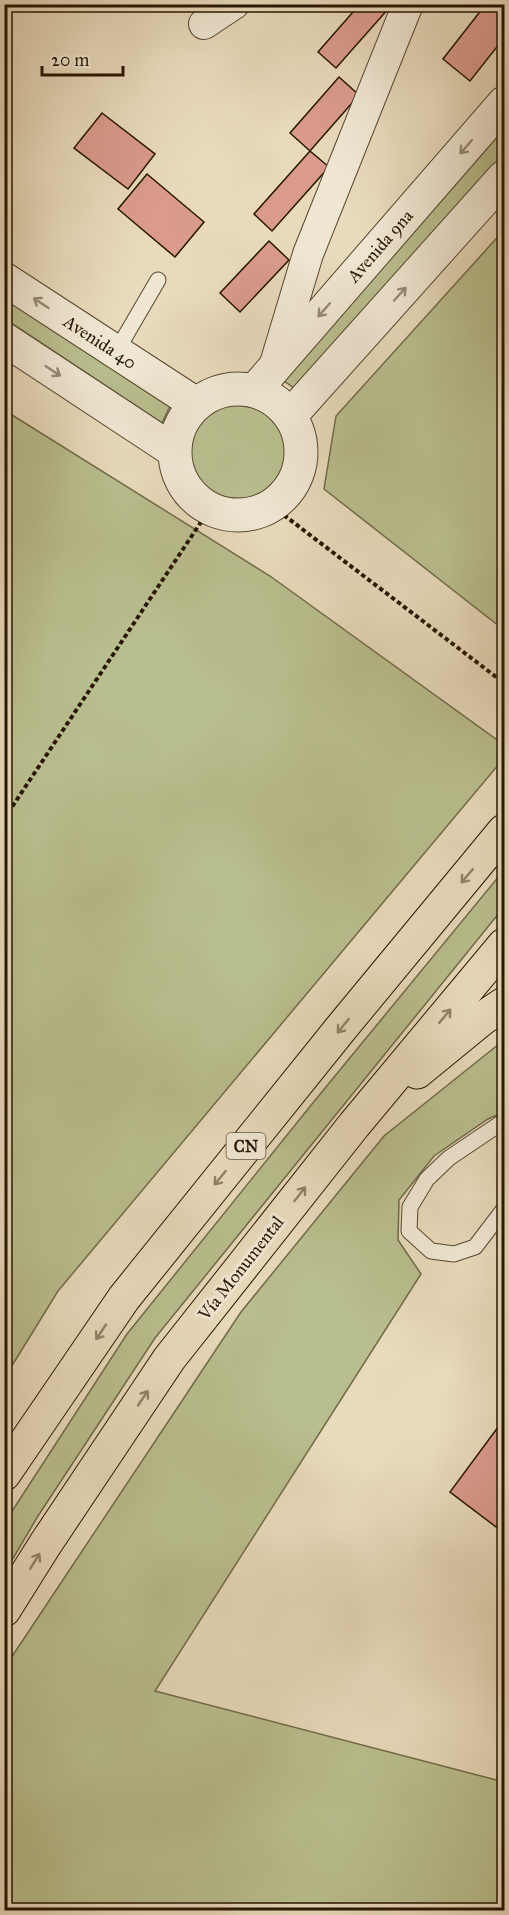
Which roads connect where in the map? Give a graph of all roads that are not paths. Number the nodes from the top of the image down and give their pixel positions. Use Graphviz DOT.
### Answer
graph roads {
  1 [pos="234,4"];
  2 [pos="408,4"];
  3 [pos="204,24"];
  4 [pos="504,103"];
  5 [pos="504,177"];
  6 [pos="4,279"];
  7 [pos="158,280"];
  8 [pos="4,339"];
  9 [pos="116,352"];
  10 [pos="265,379"];
  11 [pos="196,404"];
  12 [pos="291,415"];
  13 [pos="174,451"];
  14 [pos="504,831"];
  15 [pos="504,945"];
  16 [pos="504,1004"];
  17 [pos="504,1121"];
  18 [pos="354,1125"];
  19 [pos="504,1209"];
  20 [pos="4,1474"];
  21 [pos="4,1611"];
  1 -- 3 [label="street"];
  2 -- 10 [label="street"];
  4 -- 10 [label="street, Avenida 9na, one-way"];
  12 -- 5 [label="street, one-way"];
  9 -- 6 [label="street, Avenida 40, one-way"];
  7 -- 9 [label="lane"];
  8 -- 13 [label="street, one-way"];
  9 -- 11 [label="street, Avenida 40"];
  10 -- 11 [label="street"];
  10 -- 12 [label="street"];
  11 -- 13 [label="street"];
  12 -- 13 [label="street"];
  14 -- 20 [label="highway, CN, one-way"];
  18 -- 15 [label="highway, Vía Monumental, one-way"];
  16 -- 18 [label="highway"];
  17 -- 19 [label="lane"];
  21 -- 18 [label="highway, Vía Monumental, one-way"];
}
